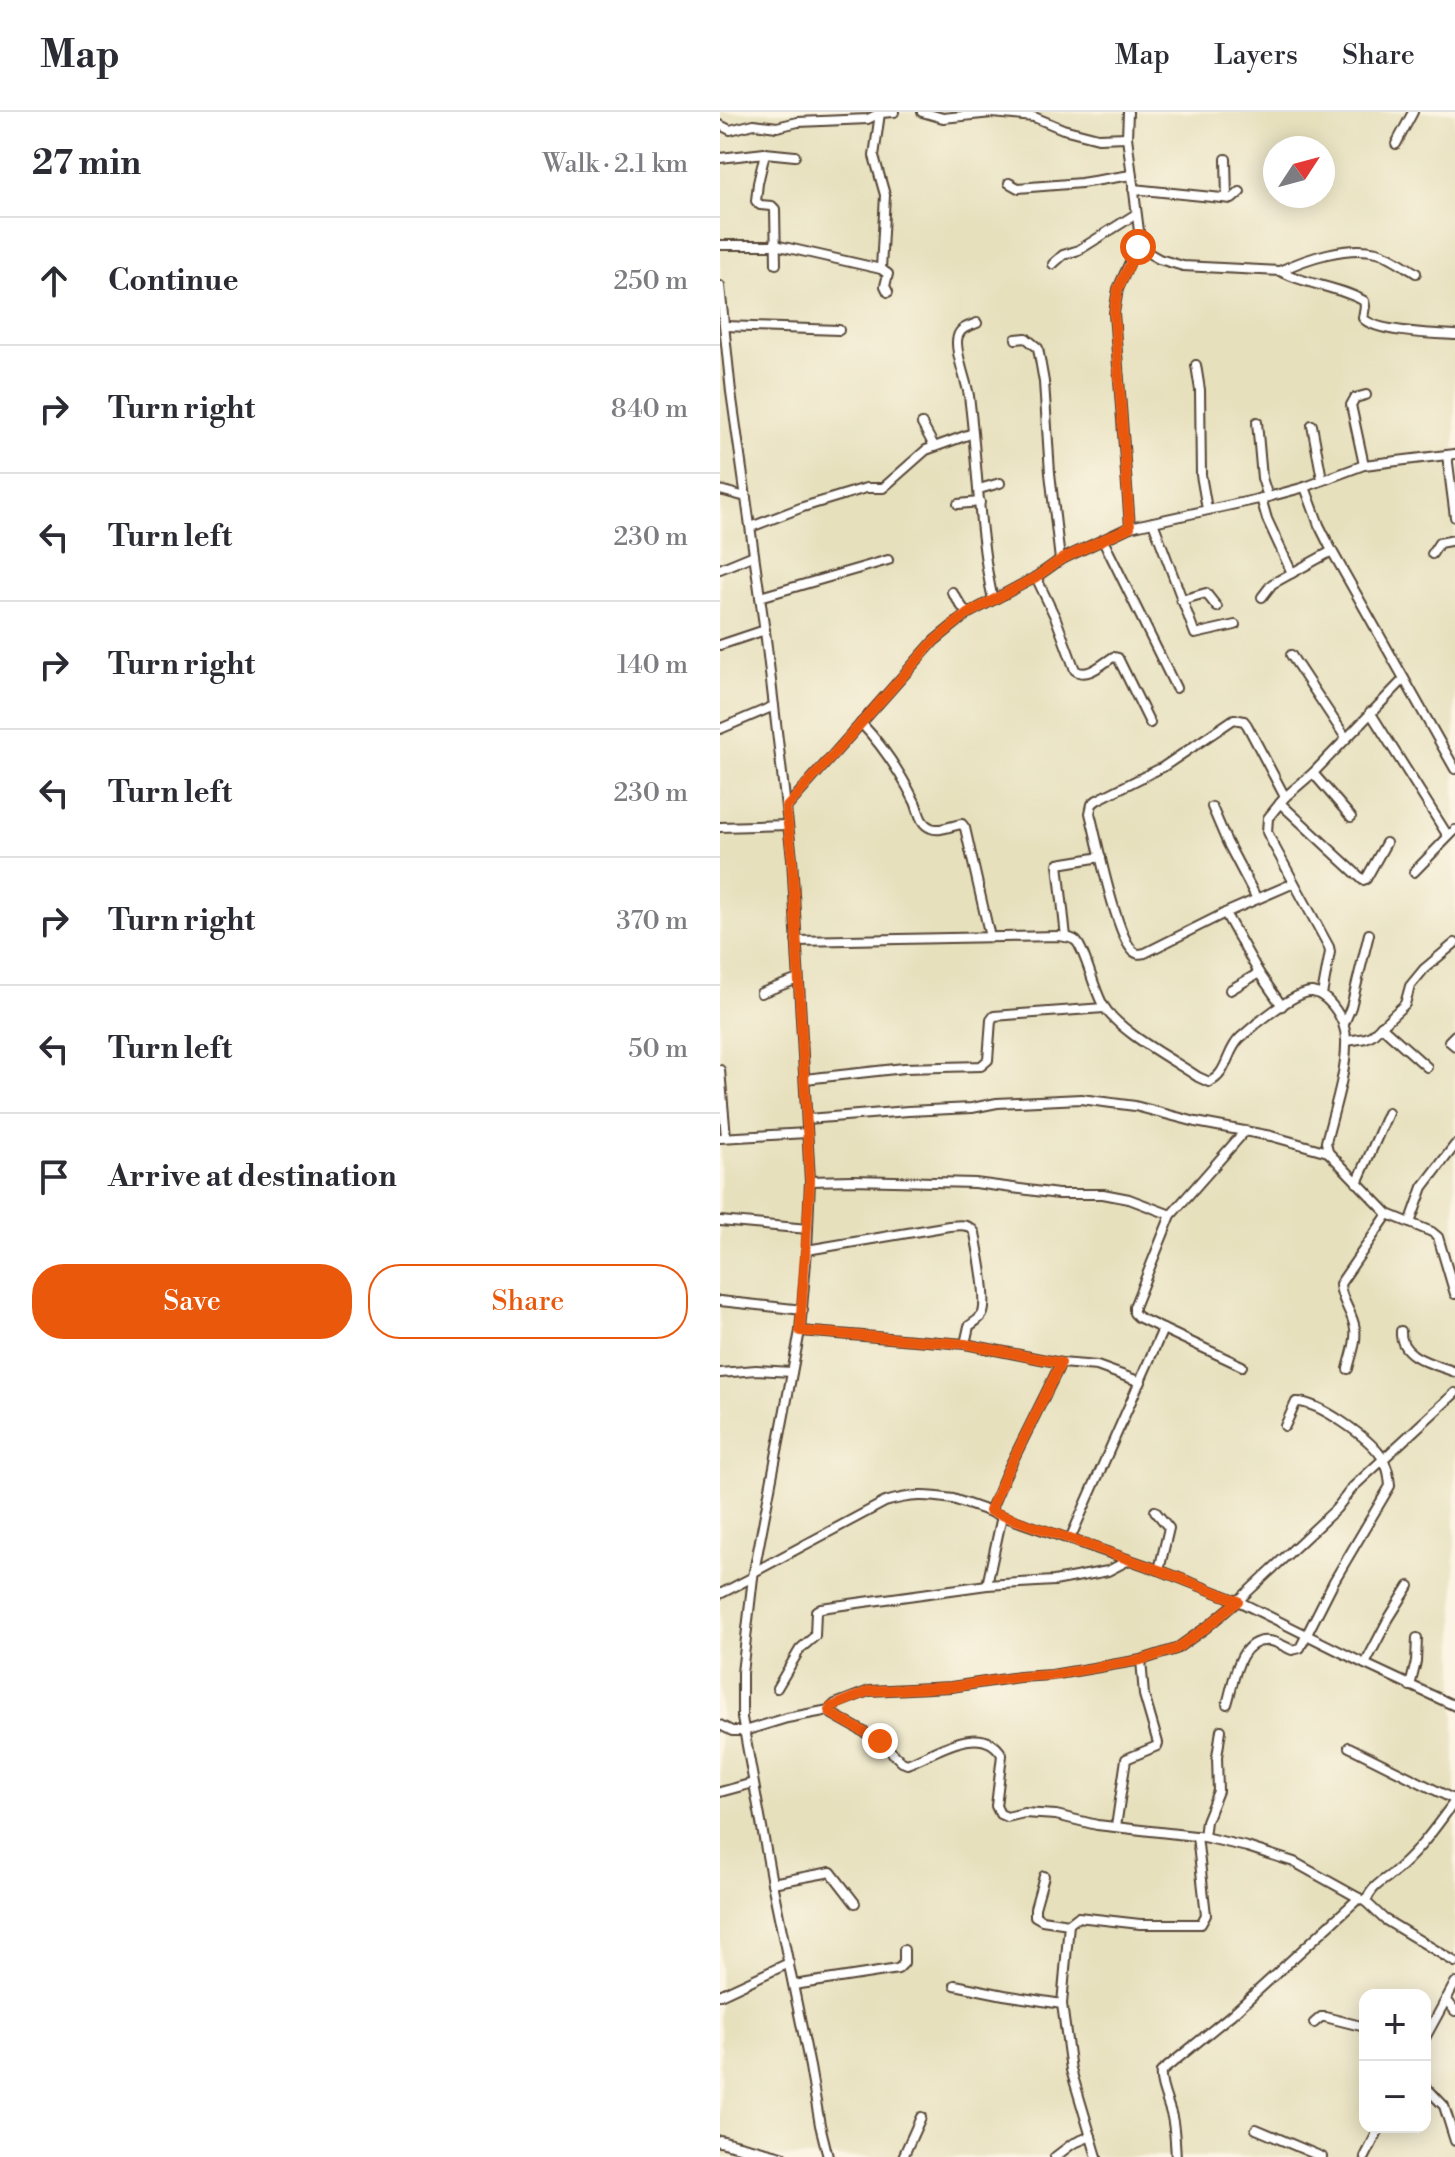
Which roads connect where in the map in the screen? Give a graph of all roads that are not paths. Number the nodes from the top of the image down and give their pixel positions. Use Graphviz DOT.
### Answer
graph roads {
  1 [pos="894,112"];
  2 [pos="922,112"];
  3 [pos="1128,112"];
  4 [pos="1413,112"];
  5 [pos="854,116"];
  6 [pos="875,118"];
  7 [pos="720,125"];
  8 [pos="1127,137"];
  9 [pos="1396,144"];
  10 [pos="765,153"];
  11 [pos="795,156"];
  12 [pos="720,158"];
  13 [pos="1226,159"];
  14 [pos="1131,175"];
  15 [pos="1009,183"];
  16 [pos="1133,189"];
  17 [pos="1240,192"];
  18 [pos="1227,198"];
  19 [pos="1136,214"];
  20 [pos="720,245"];
  21 [pos="775,245"];
  22 [pos="1138,247"];
  23 [pos="776,264"];
  24 [pos="1053,264"];
  25 [pos="881,269"];
  26 [pos="1280,271"];
  27 [pos="1416,273"];
  28 [pos="720,286"];
  29 [pos="888,292"];
  30 [pos="977,323"];
  31 [pos="839,330"];
  32 [pos="724,331"];
  33 [pos="1455,335"];
  34 [pos="1016,339"];
  35 [pos="1196,365"];
  36 [pos="1366,395"];
  37 [pos="1257,422"];
  38 [pos="922,424"];
  39 [pos="1312,425"];
  40 [pos="973,433"];
  41 [pos="934,446"];
  42 [pos="1451,455"];
  43 [pos="1364,465"];
  44 [pos="1322,479"];
  45 [pos="1000,483"];
  46 [pos="1305,487"];
  47 [pos="979,489"];
  48 [pos="720,490"];
  49 [pos="746,497"];
  50 [pos="1264,498"];
  51 [pos="980,502"];
  52 [pos="958,504"];
  53 [pos="1207,509"];
  54 [pos="1455,517"];
  55 [pos="1153,522"];
  56 [pos="751,527"];
  57 [pos="1130,527"];
  58 [pos="1103,540"];
  59 [pos="1455,540"];
  60 [pos="1332,551"];
  61 [pos="1432,554"];
  62 [pos="754,555"];
  63 [pos="888,560"];
  64 [pos="1060,560"];
  65 [pos="720,569"];
  66 [pos="1292,573"];
  67 [pos="1036,577"];
  68 [pos="952,592"];
  69 [pos="760,597"];
  70 [pos="1262,597"];
  71 [pos="993,600"];
  72 [pos="1181,600"];
  73 [pos="1217,607"];
  74 [pos="967,614"];
  75 [pos="1235,625"];
  76 [pos="765,630"];
  77 [pos="720,645"];
  78 [pos="1291,655"];
  79 [pos="1404,679"];
  80 [pos="1176,688"];
  81 [pos="774,706"];
  82 [pos="1370,712"];
  83 [pos="861,723"];
  84 [pos="1150,723"];
  85 [pos="720,729"];
  86 [pos="1346,738"];
  87 [pos="1455,769"];
  88 [pos="1313,773"];
  89 [pos="1283,800"];
  90 [pos="1212,807"];
  91 [pos="786,808"];
  92 [pos="1351,817"];
  93 [pos="788,825"];
  94 [pos="720,827"];
  95 [pos="1452,833"];
  96 [pos="1386,843"];
  97 [pos="1101,857"];
  98 [pos="1414,872"];
  99 [pos="1294,883"];
  100 [pos="1257,899"];
  101 [pos="1225,913"];
  102 [pos="1369,934"];
  103 [pos="990,937"];
  104 [pos="1066,937"];
  105 [pos="796,941"];
  106 [pos="1455,943"];
  107 [pos="1259,973"];
  108 [pos="798,979"];
  109 [pos="1230,990"];
  110 [pos="761,993"];
  111 [pos="1322,995"];
  112 [pos="1282,1006"];
  113 [pos="1104,1008"];
  114 [pos="1344,1024"];
  115 [pos="1381,1026"];
  116 [pos="1455,1035"];
  117 [pos="1347,1041"];
  118 [pos="1455,1046"];
  119 [pos="1427,1067"];
  120 [pos="720,1070"];
  121 [pos="805,1079"];
  122 [pos="1388,1113"];
  123 [pos="807,1119"];
  124 [pos="1245,1131"];
  125 [pos="807,1133"];
  126 [pos="723,1138"];
  127 [pos="1455,1145"];
  128 [pos="1328,1152"];
  129 [pos="810,1181"];
  130 [pos="1357,1183"];
  131 [pos="1388,1214"];
  132 [pos="1171,1215"];
  133 [pos="720,1221"];
  134 [pos="1410,1223"];
  135 [pos="808,1229"];
  136 [pos="807,1250"];
  137 [pos="1455,1294"];
  138 [pos="720,1301"];
  139 [pos="803,1310"];
  140 [pos="1163,1329"];
  141 [pos="800,1331"];
  142 [pos="1401,1331"];
  143 [pos="965,1344"];
  144 [pos="1061,1363"];
  145 [pos="1242,1366"];
  146 [pos="1348,1369"];
  147 [pos="792,1372"];
  148 [pos="1455,1372"];
  149 [pos="720,1373"];
  150 [pos="1141,1382"];
  151 [pos="1455,1393"];
  152 [pos="1285,1426"];
  153 [pos="1383,1458"];
  154 [pos="990,1511"];
  155 [pos="1155,1511"];
  156 [pos="1002,1516"];
  157 [pos="1070,1539"];
  158 [pos="1129,1560"];
  159 [pos="1159,1570"];
  160 [pos="754,1574"];
  161 [pos="987,1585"];
  162 [pos="1409,1586"];
  163 [pos="720,1594"];
  164 [pos="1238,1601"];
  165 [pos="1308,1634"];
  166 [pos="1417,1638"];
  167 [pos="1141,1660"];
  168 [pos="1365,1664"];
  169 [pos="1410,1686"];
  170 [pos="777,1688"];
  171 [pos="1227,1704"];
  172 [pos="1455,1706"];
  173 [pos="829,1710"];
  174 [pos="720,1725"];
  175 [pos="1221,1730"];
  176 [pos="744,1731"];
  177 [pos="1349,1747"];
  178 [pos="753,1783"];
  179 [pos="720,1792"];
  180 [pos="1455,1801"];
  181 [pos="1116,1827"];
  182 [pos="1201,1837"];
  183 [pos="1044,1876"];
  184 [pos="772,1883"];
  185 [pos="1363,1900"];
  186 [pos="855,1903"];
  187 [pos="1069,1924"];
  188 [pos="904,1950"];
  189 [pos="1455,1962"];
  190 [pos="789,1963"];
  191 [pos="1455,1983"];
  192 [pos="794,1985"];
  193 [pos="955,1985"];
  194 [pos="720,1995"];
  195 [pos="1446,1999"];
  196 [pos="1062,2004"];
  197 [pos="1455,2011"];
  198 [pos="1314,2023"];
  199 [pos="1359,2026"];
  200 [pos="1431,2027"];
  201 [pos="1431,2092"];
  202 [pos="921,2117"];
  203 [pos="1256,2129"];
  204 [pos="1377,2133"];
  205 [pos="1091,2136"];
  206 [pos="720,2141"];
  207 [pos="1455,2141"];
  208 [pos="782,2157"];
  209 [pos="828,2157"];
  210 [pos="903,2157"];
  211 [pos="1055,2157"];
  212 [pos="1097,2157"];
  213 [pos="1176,2157"];
  214 [pos="1322,2157"];
  215 [pos="1365,2157"];
  1 -- 6 [label="street"];
  2 -- 8 [label="street"];
  3 -- 8 [label="street"];
  4 -- 9 [label="street"];
  5 -- 6 [label="street"];
  5 -- 7 [label="street"];
  6 -- 25 [label="street"];
  8 -- 14 [label="street"];
  10 -- 11 [label="street"];
  10 -- 12 [label="street"];
  10 -- 21 [label="street"];
  13 -- 18 [label="street"];
  14 -- 15 [label="street"];
  14 -- 16 [label="street"];
  16 -- 18 [label="street"];
  16 -- 19 [label="street"];
  17 -- 18 [label="street"];
  19 -- 22 [label="street"];
  19 -- 24 [label="street"];
  20 -- 21 [label="street"];
  21 -- 23 [label="street"];
  21 -- 25 [label="street"];
  22 -- 26 [label="street"];
  22 -- 57 [label="street"];
  25 -- 29 [label="street"];
  26 -- 27 [label="street"];
  26 -- 33 [label="street"];
  28 -- 32 [label="street"];
  30 -- 40 [label="street"];
  31 -- 32 [label="street"];
  32 -- 49 [label="street"];
  34 -- 64 [label="street"];
  35 -- 53 [label="street"];
  36 -- 43 [label="street"];
  37 -- 50 [label="street"];
  38 -- 41 [label="street"];
  39 -- 44 [label="street"];
  40 -- 41 [label="street"];
  40 -- 47 [label="street"];
  41 -- 56 [label="street"];
  42 -- 43 [label="street"];
  42 -- 54 [label="street"];
  43 -- 44 [label="street"];
  44 -- 46 [label="street"];
  45 -- 47 [label="street"];
  46 -- 50 [label="street"];
  46 -- 60 [label="street"];
  47 -- 51 [label="street"];
  48 -- 49 [label="street"];
  49 -- 56 [label="street"];
  50 -- 53 [label="street"];
  50 -- 66 [label="street"];
  51 -- 52 [label="street"];
  51 -- 71 [label="street"];
  53 -- 55 [label="street"];
  55 -- 57 [label="street"];
  55 -- 72 [label="street"];
  56 -- 62 [label="street"];
  57 -- 58 [label="street"];
  58 -- 64 [label="street"];
  58 -- 80 [label="street"];
  59 -- 61 [label="street"];
  60 -- 66 [label="street"];
  60 -- 79 [label="street"];
  62 -- 65 [label="street"];
  62 -- 69 [label="street"];
  63 -- 69 [label="street"];
  64 -- 67 [label="street"];
  66 -- 70 [label="street"];
  67 -- 71 [label="street"];
  67 -- 84 [label="street"];
  68 -- 74 [label="street"];
  69 -- 76 [label="street"];
  71 -- 74 [label="street"];
  72 -- 73 [label="street"];
  72 -- 75 [label="street"];
  74 -- 83 [label="street"];
  76 -- 77 [label="street"];
  76 -- 81 [label="street"];
  78 -- 86 [label="street"];
  79 -- 82 [label="street"];
  79 -- 87 [label="street"];
  81 -- 85 [label="street"];
  81 -- 91 [label="street"];
  82 -- 86 [label="street"];
  82 -- 95 [label="street"];
  83 -- 91 [label="street"];
  83 -- 103 [label="street"];
  86 -- 88 [label="street"];
  88 -- 89 [label="street"];
  88 -- 92 [label="street"];
  89 -- 96 [label="street"];
  89 -- 97 [label="street"];
  89 -- 99 [label="street"];
  90 -- 100 [label="street"];
  91 -- 93 [label="street"];
  93 -- 94 [label="street"];
  93 -- 105 [label="street"];
  95 -- 98 [label="street"];
  97 -- 101 [label="street"];
  97 -- 104 [label="street"];
  99 -- 100 [label="street"];
  99 -- 111 [label="street"];
  100 -- 101 [label="street"];
  101 -- 107 [label="street"];
  102 -- 114 [label="street"];
  103 -- 104 [label="street"];
  103 -- 105 [label="street"];
  104 -- 113 [label="street"];
  105 -- 108 [label="street"];
  106 -- 115 [label="street"];
  107 -- 109 [label="street"];
  107 -- 112 [label="street"];
  108 -- 110 [label="street"];
  108 -- 121 [label="street"];
  111 -- 112 [label="street"];
  111 -- 114 [label="street"];
  112 -- 113 [label="street"];
  113 -- 121 [label="street"];
  114 -- 117 [label="street"];
  115 -- 117 [label="street"];
  115 -- 119 [label="street"];
  116 -- 118 [label="street"];
  117 -- 128 [label="street"];
  120 -- 126 [label="street"];
  121 -- 123 [label="street"];
  122 -- 130 [label="street"];
  123 -- 124 [label="street"];
  123 -- 125 [label="street"];
  124 -- 128 [label="street"];
  124 -- 132 [label="street"];
  125 -- 126 [label="street"];
  125 -- 129 [label="street"];
  127 -- 134 [label="street"];
  128 -- 130 [label="street"];
  129 -- 132 [label="street"];
  129 -- 135 [label="street"];
  130 -- 131 [label="street"];
  131 -- 134 [label="street"];
  131 -- 146 [label="street"];
  132 -- 140 [label="street"];
  133 -- 135 [label="street"];
  134 -- 137 [label="street"];
  135 -- 136 [label="street"];
  136 -- 139 [label="street"];
  136 -- 143 [label="street"];
  138 -- 139 [label="street"];
  139 -- 141 [label="street"];
  140 -- 145 [label="street"];
  140 -- 150 [label="street"];
  141 -- 143 [label="street"];
  141 -- 147 [label="street"];
  142 -- 148 [label="street"];
  143 -- 144 [label="street"];
  144 -- 150 [label="street"];
  144 -- 154 [label="street"];
  147 -- 149 [label="street"];
  147 -- 160 [label="street"];
  150 -- 157 [label="street"];
  151 -- 153 [label="street"];
  152 -- 153 [label="street"];
  153 -- 164 [label="street"];
  153 -- 165 [label="street"];
  154 -- 156 [label="street"];
  154 -- 160 [label="street"];
  155 -- 159 [label="street"];
  156 -- 157 [label="street"];
  156 -- 161 [label="street"];
  157 -- 158 [label="street"];
  158 -- 159 [label="street"];
  158 -- 161 [label="street"];
  159 -- 164 [label="street"];
  160 -- 163 [label="street"];
  160 -- 176 [label="street"];
  161 -- 170 [label="street"];
  162 -- 168 [label="street"];
  164 -- 165 [label="street"];
  164 -- 167 [label="street"];
  165 -- 168 [label="street"];
  165 -- 171 [label="street"];
  166 -- 169 [label="street"];
  167 -- 173 [label="street"];
  167 -- 181 [label="street"];
  168 -- 169 [label="street"];
  169 -- 172 [label="street"];
  173 -- 176 [label="street"];
  173 -- 181 [label="street"];
  174 -- 176 [label="street"];
  175 -- 182 [label="street"];
  176 -- 178 [label="street"];
  177 -- 180 [label="street"];
  178 -- 179 [label="street"];
  178 -- 184 [label="street"];
  180 -- 185 [label="street"];
  181 -- 182 [label="street"];
  182 -- 185 [label="street"];
  182 -- 187 [label="street"];
  183 -- 187 [label="street"];
  184 -- 186 [label="street"];
  184 -- 190 [label="street"];
  185 -- 189 [label="street"];
  185 -- 213 [label="street"];
  187 -- 196 [label="street"];
  188 -- 192 [label="street"];
  190 -- 192 [label="street"];
  190 -- 194 [label="street"];
  191 -- 195 [label="street"];
  192 -- 209 [label="street"];
  193 -- 196 [label="street"];
  195 -- 197 [label="street"];
  195 -- 200 [label="street"];
  196 -- 205 [label="street"];
  198 -- 199 [label="street"];
  201 -- 207 [label="street"];
  202 -- 210 [label="street"];
  203 -- 214 [label="street"];
  204 -- 215 [label="street"];
  205 -- 211 [label="street"];
  205 -- 212 [label="street"];
  206 -- 208 [label="main road"];
}
